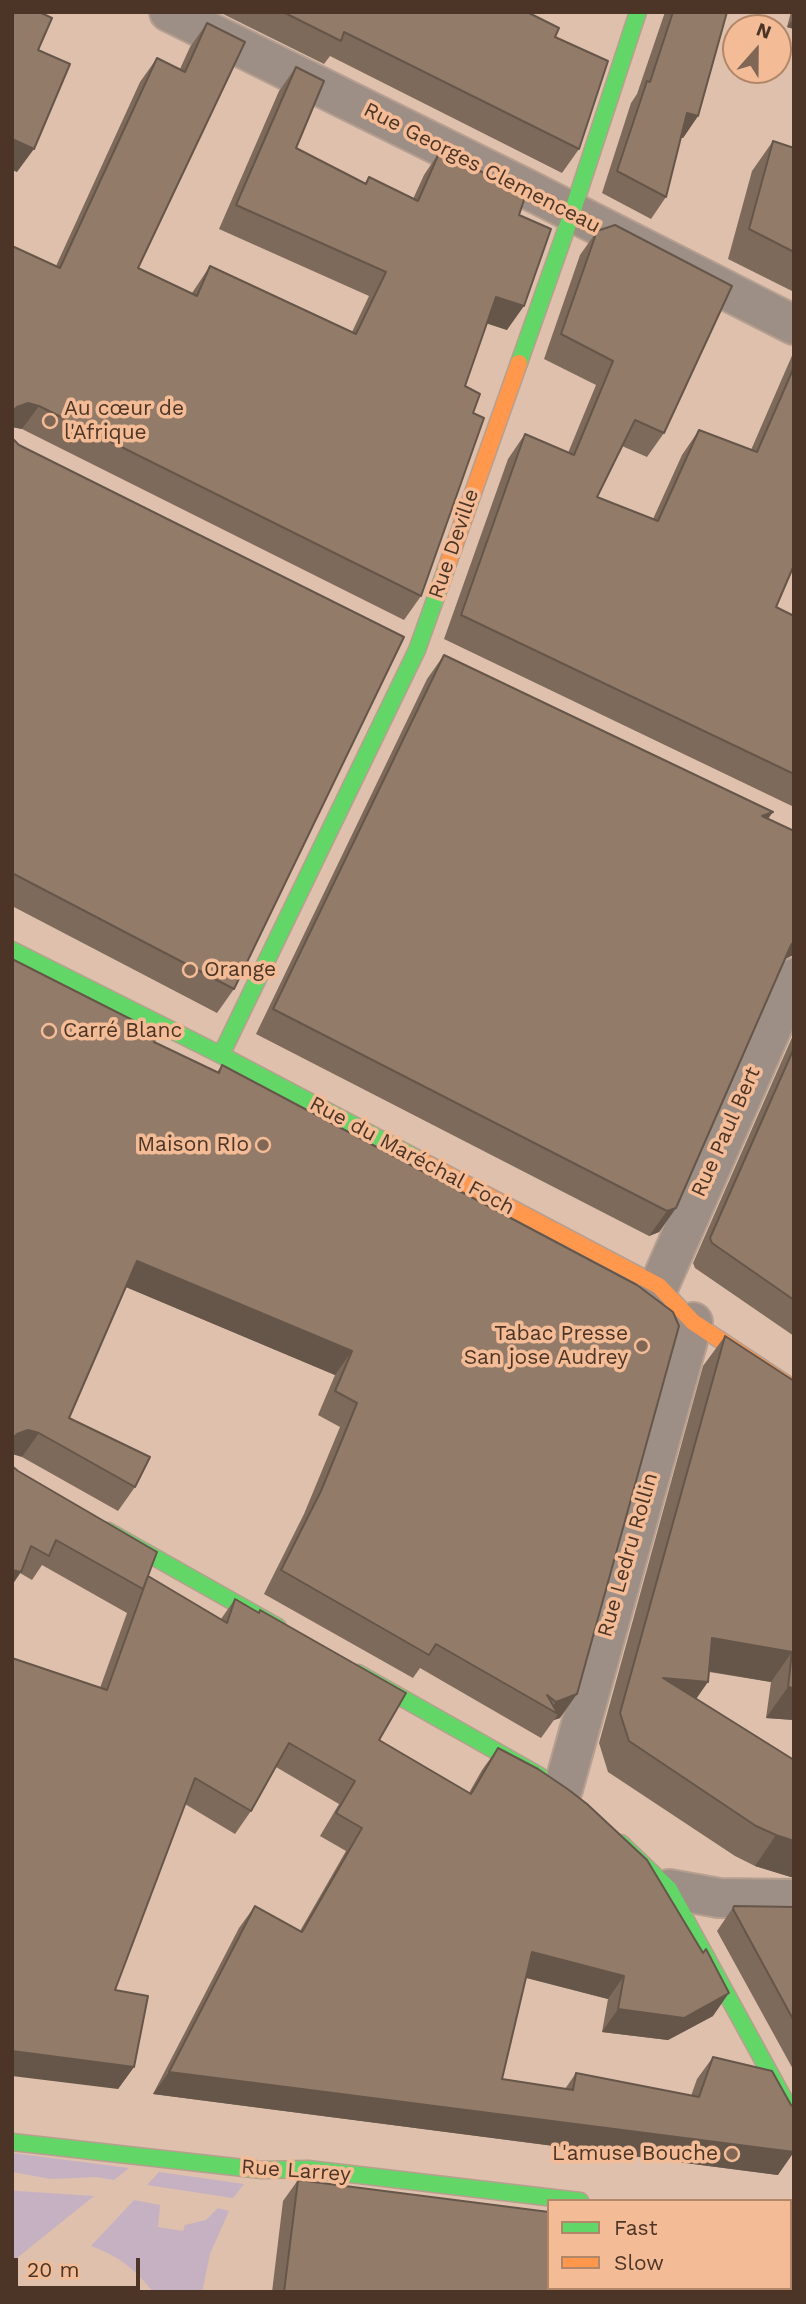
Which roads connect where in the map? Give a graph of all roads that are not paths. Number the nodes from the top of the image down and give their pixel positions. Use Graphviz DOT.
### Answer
graph roads {
  1 [pos="169,12"];
  2 [pos="638,12"];
  3 [pos="572,213"];
  4 [pos="794,325"];
  5 [pos="12,950"];
  6 [pos="794,978"];
  7 [pos="221,1055"];
  8 [pos="659,1286"];
  9 [pos="693,1322"];
  10 [pos="794,1389"];
  11 [pos="94,1523"];
  12 [pos="294,1636"];
  13 [pos="341,1663"];
  14 [pos="568,1794"];
  15 [pos="611,1835"];
  16 [pos="669,1889"];
  17 [pos="794,1899"];
  18 [pos="794,2117"];
  19 [pos="12,2142"];
  20 [pos="563,2199"];
  1 -- 3 [label="street, Rue Georges Clemenceau"];
  2 -- 3 [label="street, Rue Deville"];
  3 -- 4 [label="street, Rue Georges Clemenceau"];
  3 -- 7 [label="street, Rue Deville"];
  5 -- 7 [label="street, Rue du Maréchal Foch"];
  6 -- 8 [label="street, Rue Paul Bert"];
  7 -- 8 [label="street, Rue du Maréchal Foch"];
  8 -- 9 [label="street, Rue du Maréchal Foch"];
  9 -- 10 [label="street, Rue du Maréchal Foch"];
  9 -- 14 [label="street, Rue Ledru Rollin"];
  11 -- 12 [label="street"];
  13 -- 14 [label="street"];
  15 -- 16 [label="street"];
  16 -- 17 [label="street"];
  16 -- 18 [label="street"];
  19 -- 20 [label="street, Rue Larrey"];
}
